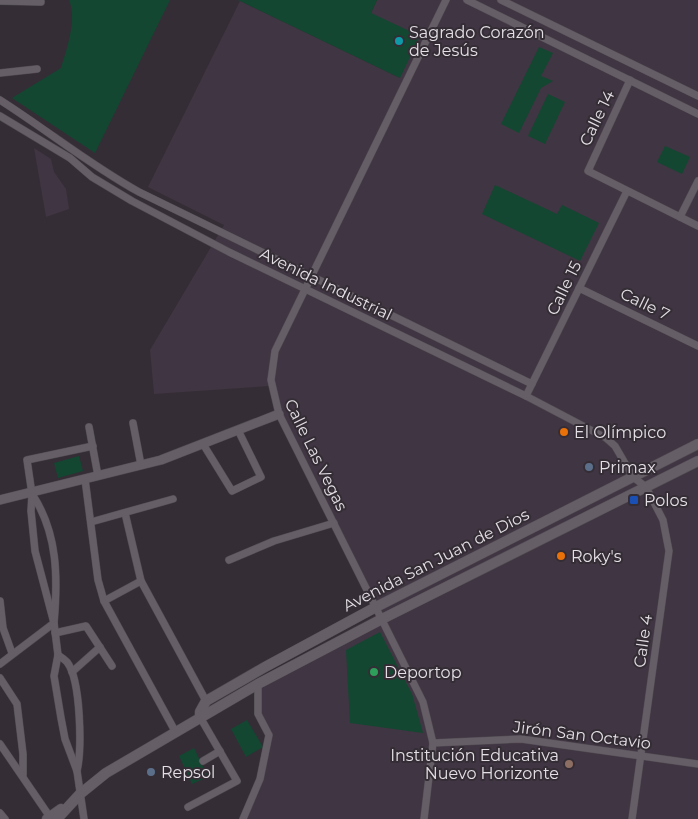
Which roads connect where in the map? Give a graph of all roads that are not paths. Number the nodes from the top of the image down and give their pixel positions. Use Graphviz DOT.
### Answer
graph roads {
  1 [pos="446,0"];
  2 [pos="467,0"];
  3 [pos="501,0"];
  4 [pos="0,1"];
  5 [pos="41,2"];
  6 [pos="37,69"];
  7 [pos="0,73"];
  8 [pos="630,80"];
  9 [pos="698,96"];
  10 [pos="0,100"];
  11 [pos="698,114"];
  12 [pos="0,116"];
  13 [pos="698,181"];
  14 [pos="627,191"];
  15 [pos="680,217"];
  16 [pos="698,226"];
  17 [pos="310,277"];
  18 [pos="305,288"];
  19 [pos="579,288"];
  20 [pos="698,346"];
  21 [pos="532,384"];
  22 [pos="526,396"];
  23 [pos="279,414"];
  24 [pos="133,423"];
  25 [pos="89,427"];
  26 [pos="238,430"];
  27 [pos="203,444"];
  28 [pos="698,444"];
  29 [pos="93,446"];
  30 [pos="698,461"];
  31 [pos="141,465"];
  32 [pos="98,476"];
  33 [pos="633,477"];
  34 [pos="85,479"];
  35 [pos="646,487"];
  36 [pos="32,494"];
  37 [pos="0,500"];
  38 [pos="173,500"];
  39 [pos="125,513"];
  40 [pos="91,522"];
  41 [pos="334,523"];
  42 [pos="229,560"];
  43 [pos="141,582"];
  44 [pos="0,601"];
  45 [pos="104,601"];
  46 [pos="376,607"];
  47 [pos="382,619"];
  48 [pos="54,623"];
  49 [pos="1,624"];
  50 [pos="55,634"];
  51 [pos="100,647"];
  52 [pos="12,653"];
  53 [pos="58,655"];
  54 [pos="0,664"];
  55 [pos="112,666"];
  56 [pos="72,672"];
  57 [pos="0,678"];
  58 [pos="258,684"];
  59 [pos="206,701"];
  60 [pos="200,717"];
  61 [pos="175,731"];
  62 [pos="433,743"];
  63 [pos="0,744"];
  64 [pos="220,751"];
  65 [pos="640,756"];
  66 [pos="202,761"];
  67 [pos="698,764"];
  68 [pos="77,771"];
  69 [pos="23,775"];
  70 [pos="80,794"];
  71 [pos="188,807"];
  72 [pos="0,812"];
  73 [pos="51,818"];
  74 [pos="5,819"];
  75 [pos="84,819"];
  76 [pos="243,819"];
  77 [pos="424,819"];
  78 [pos="632,819"];
  1 -- 17 [label="street, Calle Las Vegas"];
  2 -- 8 [label="street"];
  3 -- 9 [label="street"];
  4 -- 5 [label="street"];
  6 -- 7 [label="street"];
  8 -- 11 [label="street"];
  8 -- 14 [label="street, Calle 14"];
  10 -- 17 [label="street"];
  12 -- 18 [label="street, Avenida Industrial"];
  13 -- 15 [label="street"];
  14 -- 15 [label="street"];
  14 -- 19 [label="street, Calle 15"];
  15 -- 16 [label="street"];
  17 -- 18 [label="street, Calle Las Vegas"];
  17 -- 21 [label="street"];
  18 -- 22 [label="street, Avenida Industrial"];
  18 -- 23 [label="street, Calle Las Vegas"];
  19 -- 20 [label="street, Calle 7"];
  19 -- 21 [label="street, Calle 15"];
  21 -- 22 [label="street, Calle 15"];
  22 -- 33 [label="street, Avenida Industrial"];
  23 -- 26 [label="street"];
  23 -- 41 [label="street, Calle Las Vegas"];
  24 -- 31 [label="street"];
  25 -- 29 [label="street"];
  26 -- 27 [label="street"];
  26 -- 27 [label="street"];
  27 -- 31 [label="street"];
  28 -- 33 [label="main road, Avenida San Juan de Dios"];
  29 -- 32 [label="street"];
  29 -- 36 [label="street"];
  30 -- 35 [label="main road, Avenida San Juan de Dios"];
  31 -- 32 [label="street"];
  32 -- 34 [label="street"];
  33 -- 35 [label="street, Calle 4"];
  33 -- 46 [label="main road, Avenida San Juan de Dios"];
  34 -- 36 [label="street"];
  34 -- 40 [label="street"];
  35 -- 47 [label="main road, Avenida San Juan de Dios"];
  35 -- 65 [label="street, Calle 4"];
  36 -- 37 [label="street"];
  36 -- 48 [label="street"];
  36 -- 48 [label="street"];
  38 -- 39 [label="street"];
  39 -- 40 [label="street"];
  39 -- 43 [label="street"];
  40 -- 45 [label="street"];
  41 -- 42 [label="street"];
  41 -- 46 [label="street, Calle Las Vegas"];
  43 -- 45 [label="street"];
  43 -- 59 [label="street"];
  44 -- 49 [label="street"];
  45 -- 61 [label="street"];
  46 -- 47 [label="street, Calle Las Vegas"];
  46 -- 59 [label="main road, Avenida San Juan de Dios"];
  47 -- 58 [label="main road, Avenida San Juan de Dios"];
  47 -- 62 [label="street, Calle Las Vegas"];
  48 -- 50 [label="street"];
  48 -- 52 [label="street"];
  49 -- 52 [label="street"];
  50 -- 51 [label="street"];
  50 -- 53 [label="street"];
  51 -- 55 [label="street"];
  51 -- 56 [label="street"];
  52 -- 54 [label="street"];
  53 -- 56 [label="street"];
  53 -- 68 [label="street"];
  56 -- 68 [label="street"];
  57 -- 69 [label="street"];
  58 -- 60 [label="main road, Avenida San Juan de Dios"];
  58 -- 76 [label="street"];
  59 -- 60 [label="main road"];
  60 -- 61 [label="main road, Avenida San Juan de Dios"];
  60 -- 64 [label="street"];
  61 -- 70 [label="main road, Avenida San Juan de Dios"];
  62 -- 65 [label="street, Jirón San Octavio"];
  62 -- 77 [label="street, Calle Las Vegas"];
  63 -- 69 [label="street"];
  64 -- 66 [label="street"];
  64 -- 71 [label="street"];
  65 -- 67 [label="street, Jirón San Octavio"];
  65 -- 78 [label="street, Calle 4"];
  68 -- 70 [label="street"];
  69 -- 73 [label="street"];
  70 -- 73 [label="main road, Avenida San Juan de Dios"];
  70 -- 75 [label="street"];
  72 -- 74 [label="street"];
}
